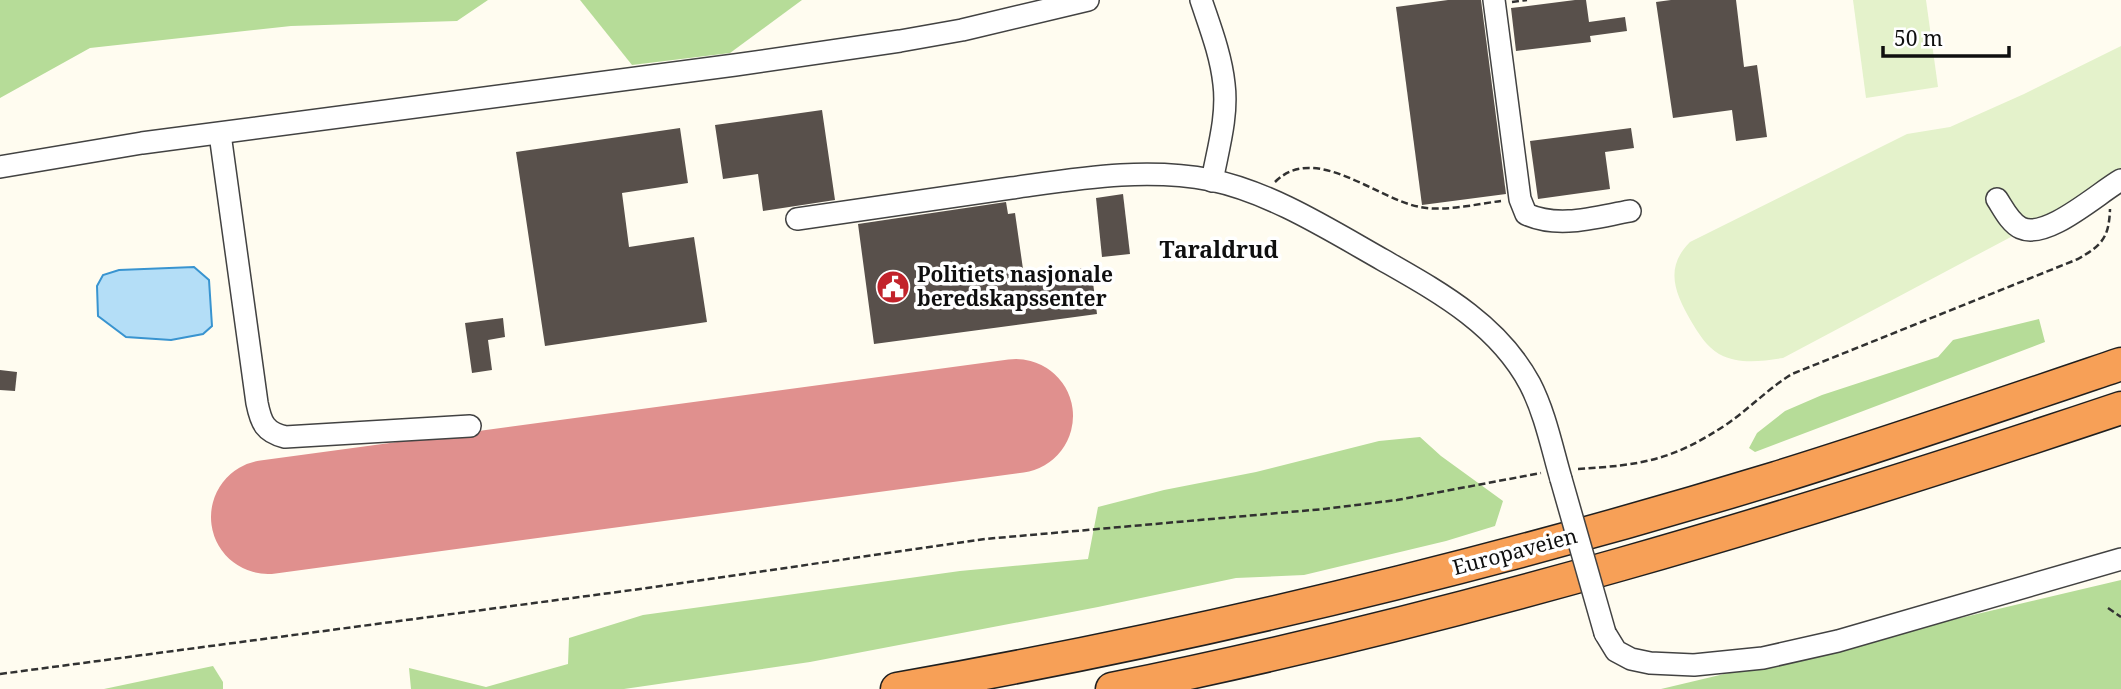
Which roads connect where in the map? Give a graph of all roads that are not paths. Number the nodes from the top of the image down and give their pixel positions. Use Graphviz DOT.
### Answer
graph roads {
  1 [pos="1088,0"];
  2 [pos="1201,0"];
  3 [pos="1494,0"];
  4 [pos="220,134"];
  5 [pos="0,167"];
  6 [pos="1212,181"];
  7 [pos="2113,184"];
  8 [pos="1997,199"];
  9 [pos="1630,211"];
  10 [pos="797,219"];
  11 [pos="2121,364"];
  12 [pos="2121,408"];
  13 [pos="470,426"];
  14 [pos="2121,558"];
  15 [pos="897,689"];
  16 [pos="1112,689"];
  1 -- 4 [label="street"];
  2 -- 6 [label="street"];
  3 -- 9 [label="street"];
  4 -- 5 [label="street"];
  4 -- 13 [label="street"];
  6 -- 10 [label="street"];
  6 -- 14 [label="street, bridge"];
  7 -- 8 [label="street"];
  11 -- 15 [label="highway, Europaveien"];
  12 -- 16 [label="highway, Europaveien"];
}
